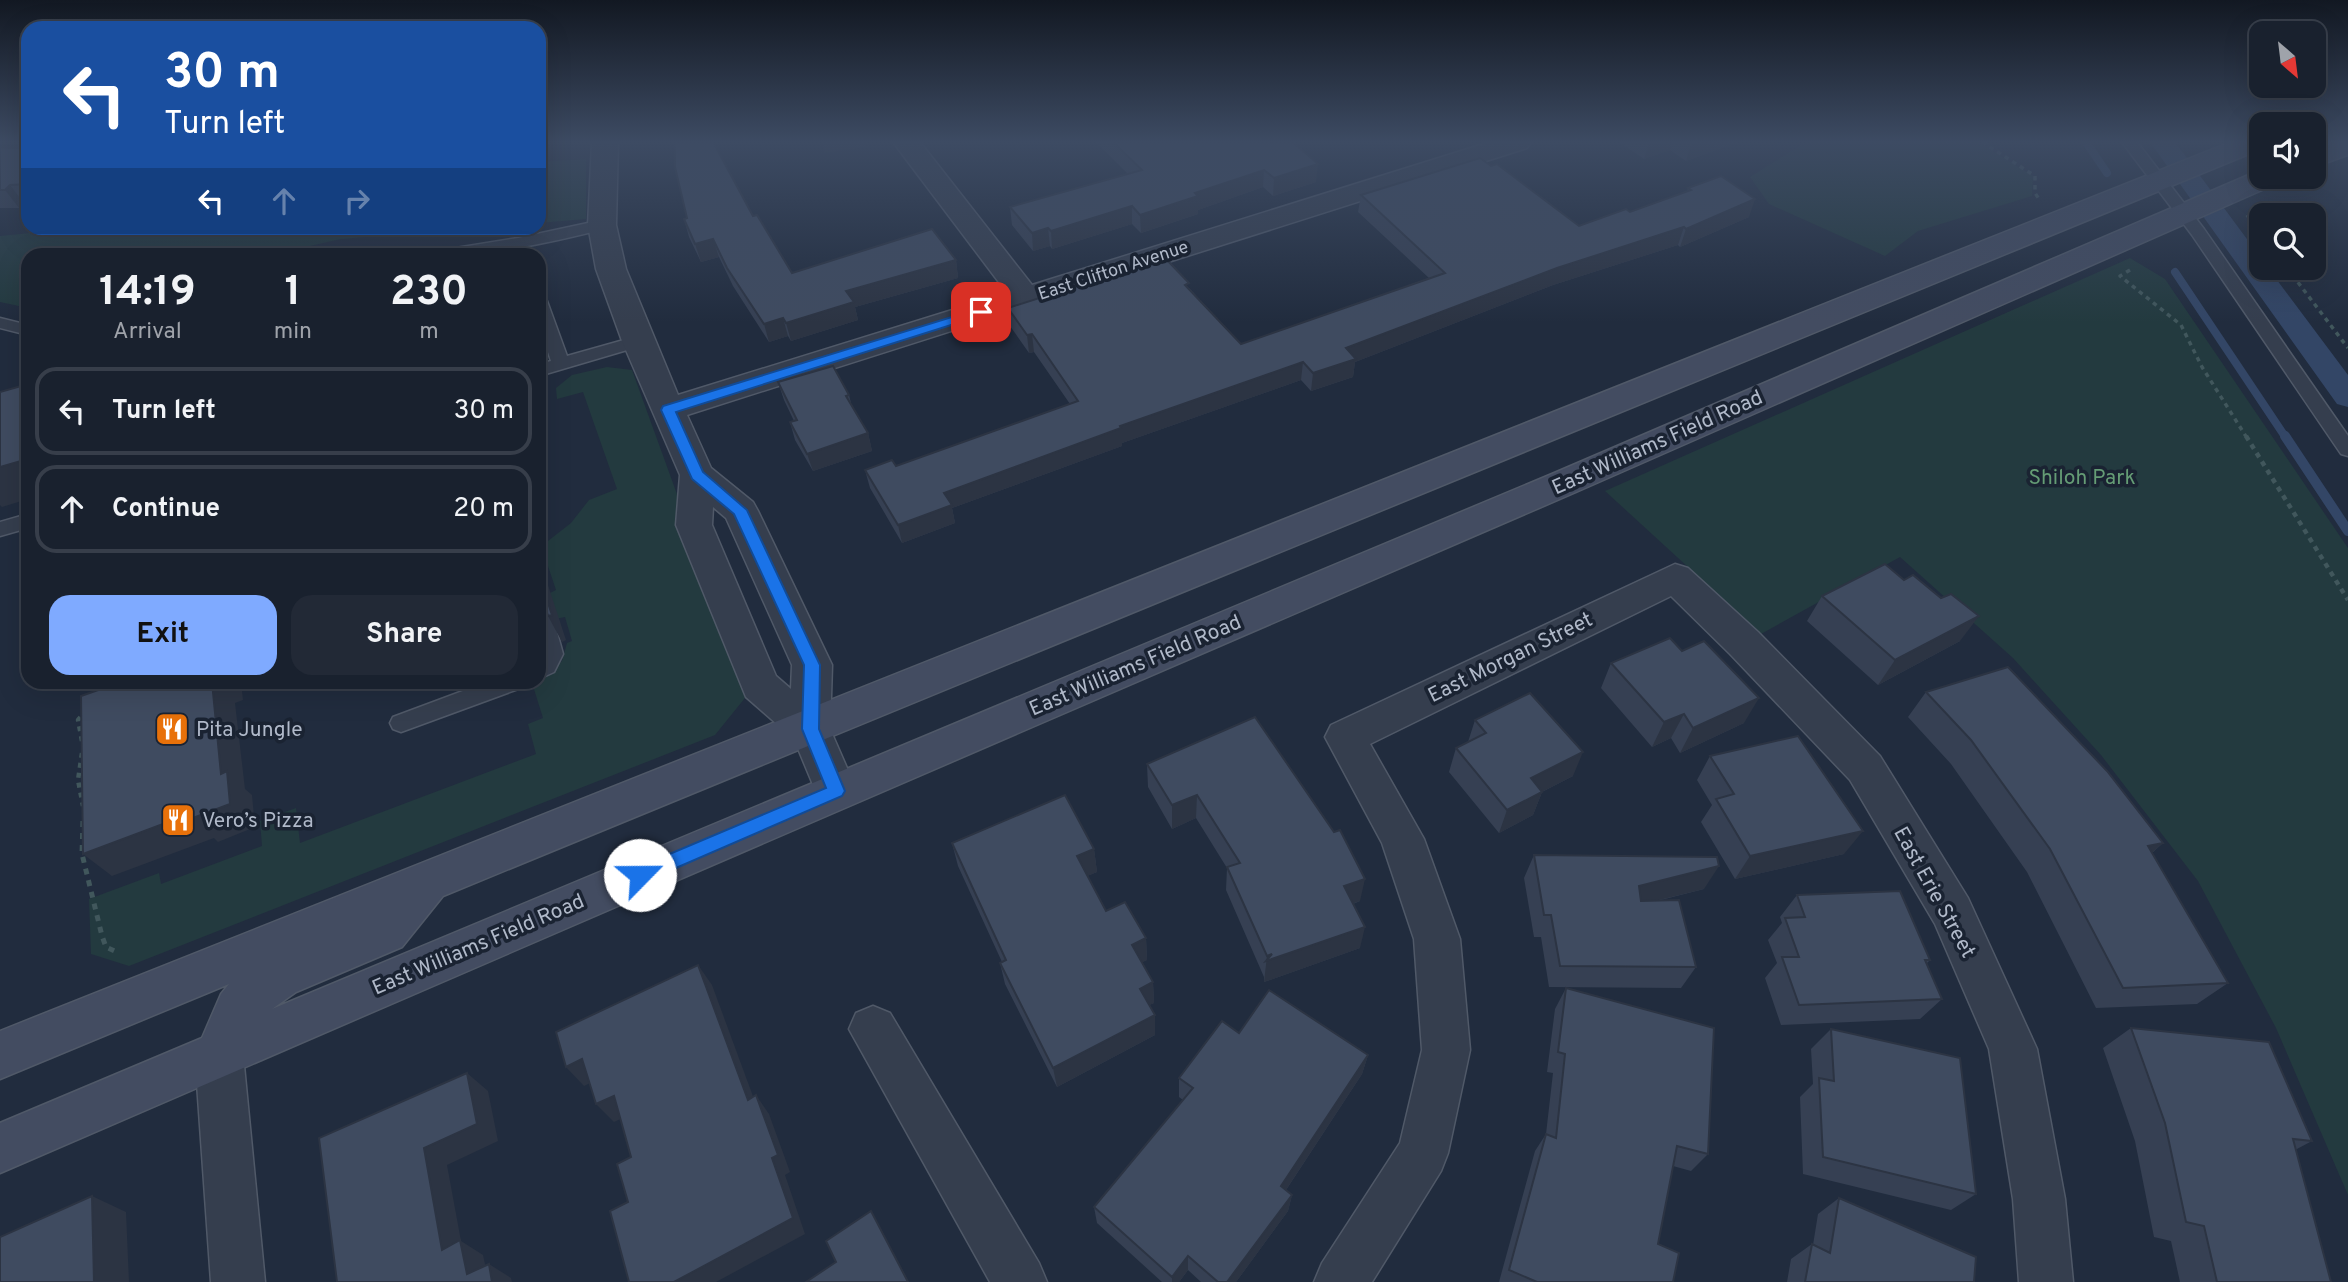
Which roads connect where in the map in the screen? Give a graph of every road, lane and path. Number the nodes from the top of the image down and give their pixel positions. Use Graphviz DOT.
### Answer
graph roads {
  1 [pos="603,202"];
  2 [pos="952,202"];
  3 [pos="1331,202"];
  4 [pos="2108,202"];
  5 [pos="2173,202"];
  6 [pos="2208,202"];
  7 [pos="2182,213"];
  8 [pos="602,225"];
  9 [pos="524,248"];
  10 [pos="2137,266"];
  11 [pos="2296,280"];
  12 [pos="1027,299"];
  13 [pos="546,322"];
  14 [pos="0,323"];
  15 [pos="21,328"];
  16 [pos="638,341"];
  17 [pos="2348,348"];
  18 [pos="561,364"];
  19 [pos="546,368"];
  20 [pos="668,410"];
  21 [pos="2348,450"];
  22 [pos="697,475"];
  23 [pos="21,523"];
  24 [pos="0,529"];
  25 [pos="1675,578"];
  26 [pos="2348,600"];
  27 [pos="546,630"];
  28 [pos="546,666"];
  29 [pos="98,689"];
  30 [pos="494,689"];
  31 [pos="97,703"];
  32 [pos="91,707"];
  33 [pos="401,723"];
  34 [pos="810,729"];
  35 [pos="836,791"];
  36 [pos="430,881"];
  37 [pos="117,952"];
  38 [pos="873,1029"];
  39 [pos="0,1055"];
  40 [pos="219,1055"];
  41 [pos="0,1148"];
  42 [pos="238,1282"];
  43 [pos="1020,1282"];
  44 [pos="1341,1282"];
  45 [pos="2046,1282"];
  1 -- 8 [label="street"];
  2 -- 12 [label="street"];
  3 -- 12 [label="street, East Clifton Avenue"];
  4 -- 34 [label="main road"];
  5 -- 7 [label="lane"];
  6 -- 7 [label="main road, East Williams Field Road"];
  7 -- 21 [label="lane"];
  7 -- 35 [label="main road, East Williams Field Road"];
  8 -- 9 [label="lane"];
  8 -- 16 [label="street"];
  10 -- 26 [label="path"];
  11 -- 17 [label="path"];
  12 -- 20 [label="street, East Clifton Avenue"];
  13 -- 18 [label="lane"];
  14 -- 15 [label="lane"];
  16 -- 18 [label="lane"];
  16 -- 20 [label="street"];
  18 -- 19 [label="lane"];
  20 -- 22 [label="street"];
  22 -- 34 [label="street"];
  22 -- 34 [label="street"];
  23 -- 24 [label="lane"];
  25 -- 44 [label="street, East Morgan Street"];
  25 -- 45 [label="street, East Erie Street"];
  27 -- 28 [label="lane"];
  29 -- 31 [label="path"];
  30 -- 33 [label="lane"];
  32 -- 37 [label="path"];
  34 -- 35 [label="street"];
  34 -- 36 [label="main road"];
  35 -- 40 [label="main road, East Williams Field Road"];
  36 -- 39 [label="main road"];
  36 -- 40 [label="main road"];
  38 -- 43 [label="street"];
  40 -- 41 [label="main road, East Williams Field Road"];
  40 -- 42 [label="street"];
}
